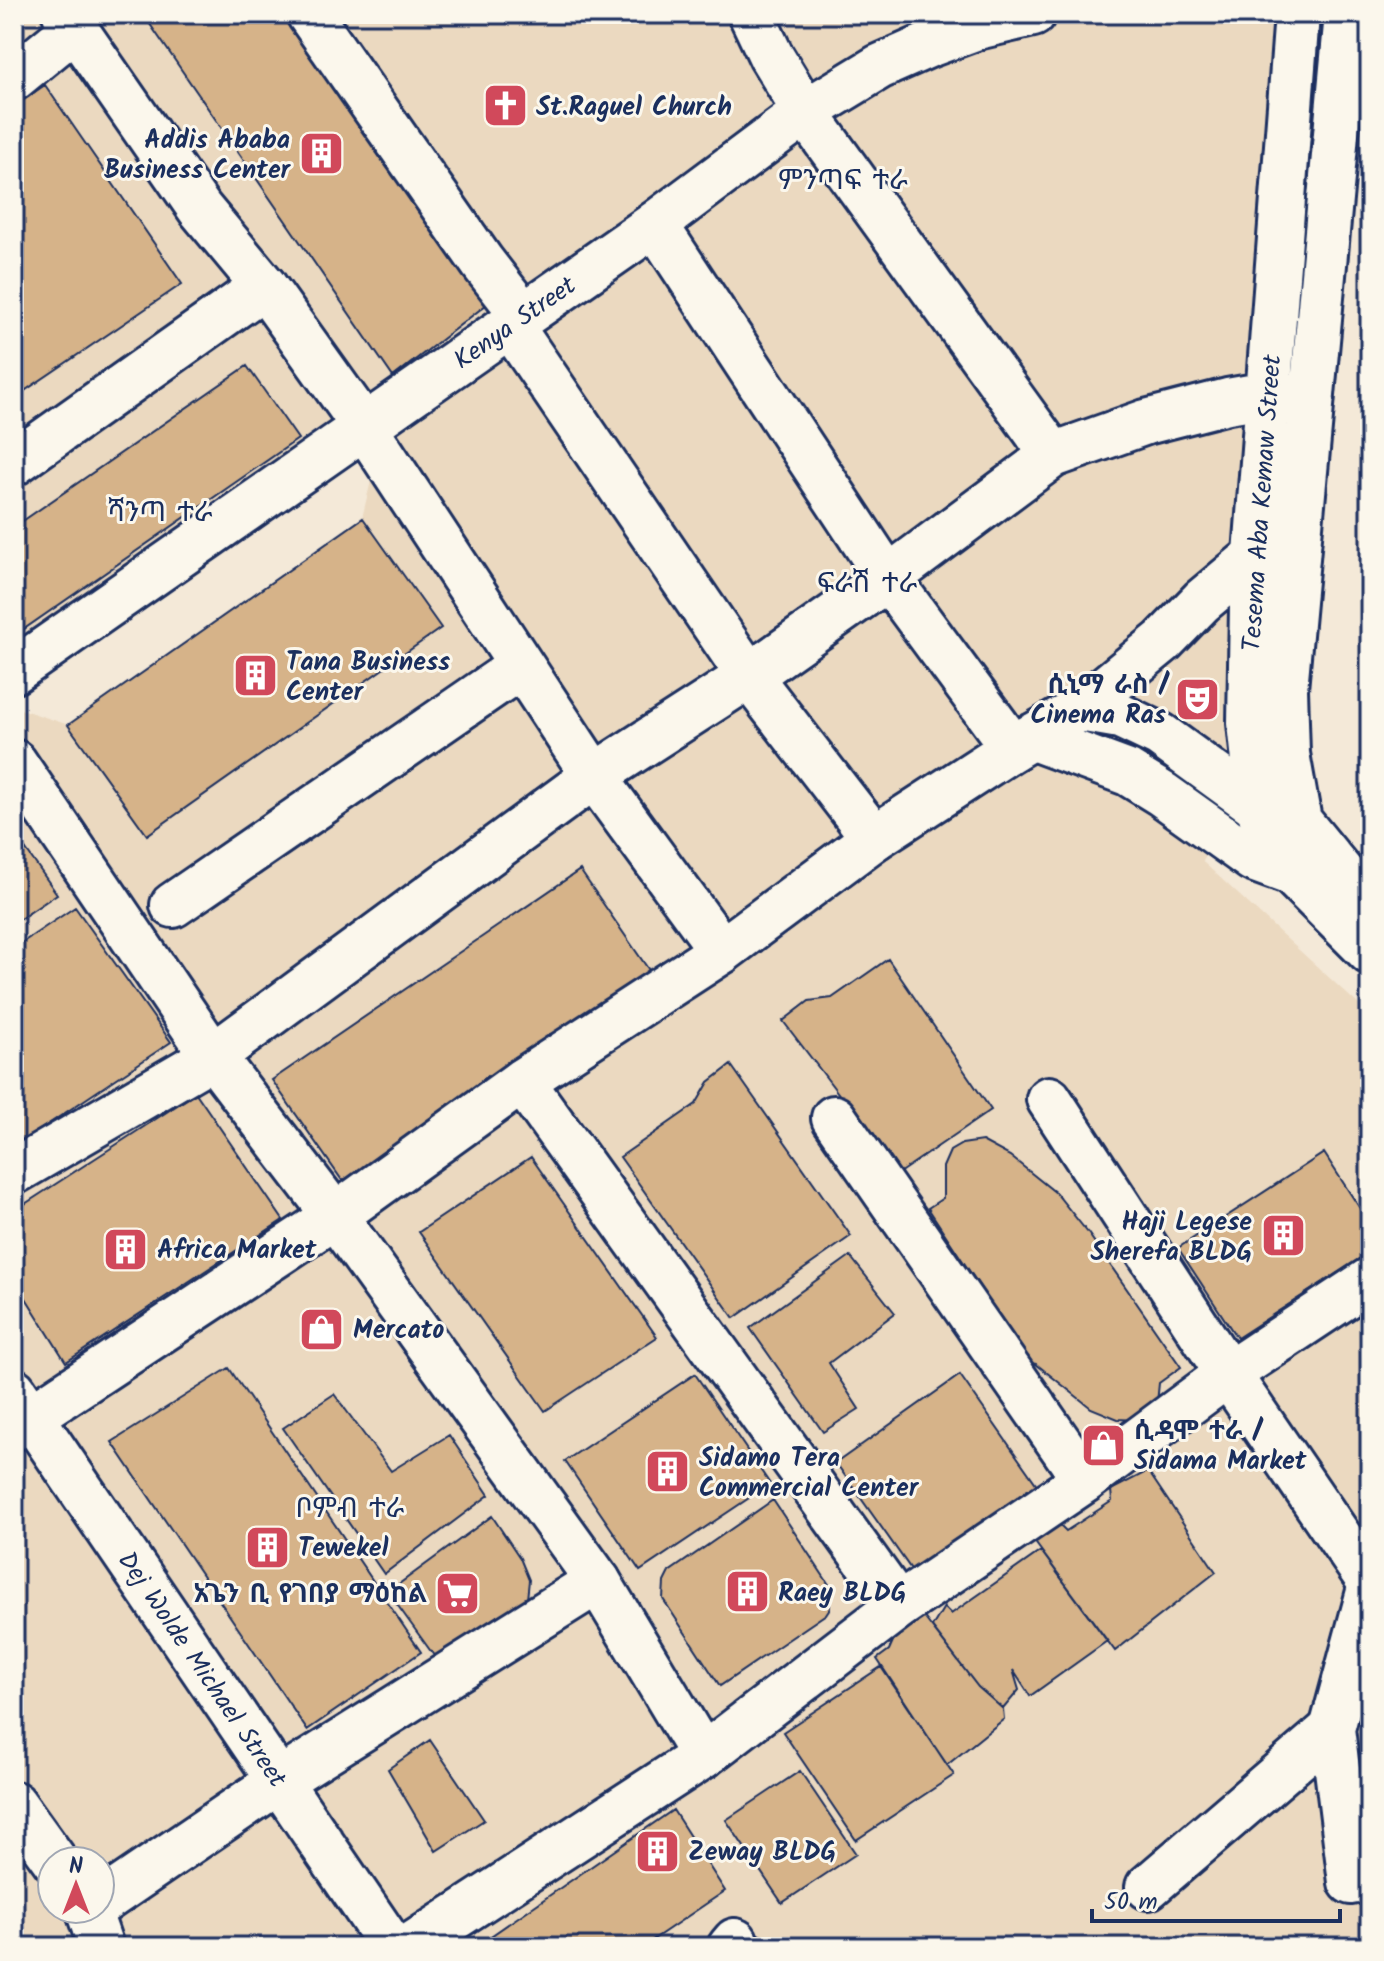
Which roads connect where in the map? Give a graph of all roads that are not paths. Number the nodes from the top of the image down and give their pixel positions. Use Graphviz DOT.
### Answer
graph roads {
  1 [pos="309,14"];
  2 [pos="751,14"];
  3 [pos="1033,14"];
  4 [pos="1297,14"];
  5 [pos="1347,14"];
  6 [pos="70,22"];
  7 [pos="14,78"];
  8 [pos="805,112"];
  9 [pos="655,224"];
  10 [pos="264,286"];
  11 [pos="517,320"];
  12 [pos="1268,394"];
  13 [pos="1313,398"];
  14 [pos="364,426"];
  15 [pos="1053,455"];
  16 [pos="14,463"];
  17 [pos="1257,555"];
  18 [pos="888,578"];
  19 [pos="521,666"];
  20 [pos="14,671"];
  21 [pos="749,676"];
  22 [pos="1080,709"];
  23 [pos="1022,742"];
  24 [pos="14,762"];
  25 [pos="594,776"];
  26 [pos="1279,814"];
  27 [pos="874,838"];
  28 [pos="1291,873"];
  29 [pos="173,905"];
  30 [pos="1370,908"];
  31 [pos="722,951"];
  32 [pos="1370,952"];
  33 [pos="213,1056"];
  34 [pos="522,1081"];
  35 [pos="1049,1099"];
  36 [pos="834,1118"];
  37 [pos="14,1172"];
  38 [pos="335,1216"];
  39 [pos="1370,1280"];
  40 [pos="1228,1374"];
  41 [pos="20,1412"];
  42 [pos="1085,1480"];
  43 [pos="598,1581"];
  44 [pos="1370,1582"];
  45 [pos="1370,1588"];
  46 [pos="899,1606"];
  47 [pos="1332,1729"];
  48 [pos="703,1756"];
  49 [pos="279,1781"];
  50 [pos="14,1804"];
  51 [pos="43,1845"];
  52 [pos="1351,1882"];
  53 [pos="1148,1887"];
  54 [pos="116,1900"];
  55 [pos="392,1947"];
  56 [pos="409,1947"];
  1 -- 11 [label="street"];
  2 -- 8 [label="street"];
  3 -- 8 [label="street, Kenya Street"];
  4 -- 12 [label="street, Tesema Aba Kemaw Street"];
  5 -- 13 [label="street, Tesema Aba Kemaw Street"];
  6 -- 7 [label="street"];
  6 -- 10 [label="street"];
  8 -- 9 [label="street, Kenya Street"];
  8 -- 15 [label="street"];
  9 -- 11 [label="street, Kenya Street"];
  9 -- 18 [label="street"];
  10 -- 14 [label="street"];
  10 -- 16 [label="street"];
  11 -- 14 [label="street, Kenya Street"];
  11 -- 21 [label="street"];
  12 -- 13 [label="street"];
  12 -- 15 [label="street"];
  12 -- 17 [label="street, Tesema Aba Kemaw Street"];
  13 -- 26 [label="street, Tesema Aba Kemaw Street"];
  14 -- 19 [label="street"];
  14 -- 20 [label="street, Kenya Street"];
  15 -- 18 [label="street"];
  17 -- 22 [label="street"];
  17 -- 26 [label="street, Tesema Aba Kemaw Street"];
  18 -- 21 [label="street"];
  18 -- 23 [label="street"];
  19 -- 25 [label="street"];
  19 -- 29 [label="street"];
  21 -- 25 [label="street"];
  21 -- 27 [label="street"];
  22 -- 23 [label="street"];
  22 -- 26 [label="street"];
  23 -- 27 [label="street"];
  23 -- 28 [label="street"];
  24 -- 33 [label="street"];
  25 -- 31 [label="street"];
  25 -- 33 [label="street"];
  26 -- 28 [label="street, Tesema Aba Kemaw Street"];
  26 -- 30 [label="street, Tesema Aba Kemaw Street"];
  27 -- 31 [label="street"];
  28 -- 32 [label="street, Tesema Aba Kemaw Street"];
  31 -- 34 [label="street"];
  33 -- 37 [label="street"];
  33 -- 38 [label="street"];
  34 -- 38 [label="street"];
  34 -- 46 [label="street"];
  35 -- 40 [label="street"];
  36 -- 42 [label="street"];
  38 -- 41 [label="street"];
  38 -- 43 [label="street"];
  39 -- 40 [label="street"];
  40 -- 42 [label="street"];
  40 -- 44 [label="street"];
  41 -- 49 [label="street, Dej Wolde Michael Street"];
  42 -- 46 [label="street"];
  43 -- 48 [label="street"];
  43 -- 49 [label="street"];
  45 -- 47 [label="street"];
  46 -- 48 [label="street"];
  47 -- 52 [label="street"];
  47 -- 53 [label="street"];
  48 -- 56 [label="street"];
  49 -- 54 [label="street"];
  49 -- 55 [label="street, Dej Wolde Michael Street"];
  50 -- 51 [label="street"];
}
